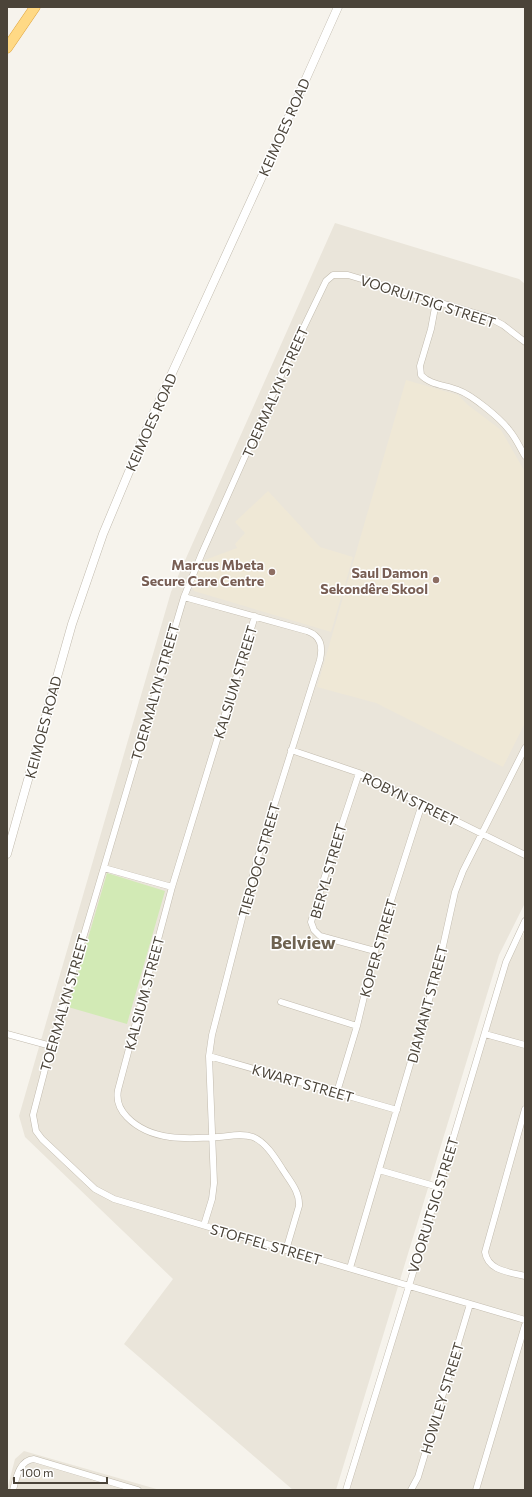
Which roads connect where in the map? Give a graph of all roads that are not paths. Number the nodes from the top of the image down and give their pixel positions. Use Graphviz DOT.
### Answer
graph roads {
  1 [pos="34,7"];
  2 [pos="338,7"];
  3 [pos="7,48"];
  4 [pos="328,278"];
  5 [pos="436,302"];
  6 [pos="525,342"];
  7 [pos="525,456"];
  8 [pos="184,597"];
  9 [pos="255,616"];
  10 [pos="525,748"];
  11 [pos="291,750"];
  12 [pos="359,774"];
  13 [pos="422,804"];
  14 [pos="482,834"];
  15 [pos="7,854"];
  16 [pos="525,855"];
  17 [pos="104,868"];
  18 [pos="172,887"];
  19 [pos="525,921"];
  20 [pos="375,951"];
  21 [pos="281,1002"];
  22 [pos="357,1026"];
  23 [pos="7,1034"];
  24 [pos="485,1034"];
  25 [pos="525,1045"];
  26 [pos="51,1046"];
  27 [pos="209,1056"];
  28 [pos="337,1092"];
  29 [pos="525,1109"];
  30 [pos="398,1110"];
  31 [pos="34,1124"];
  32 [pos="212,1137"];
  33 [pos="379,1170"];
  34 [pos="438,1188"];
  35 [pos="204,1225"];
  36 [pos="286,1250"];
  37 [pos="350,1268"];
  38 [pos="525,1276"];
  39 [pos="409,1286"];
  40 [pos="470,1304"];
  41 [pos="525,1320"];
  42 [pos="525,1325"];
  43 [pos="13,1490"];
  44 [pos="138,1490"];
  45 [pos="346,1490"];
  46 [pos="412,1490"];
  47 [pos="476,1490"];
  1 -- 3 [label="highway"];
  2 -- 15 [label="street, KEIMOES ROAD"];
  4 -- 5 [label="street, VOORUITSIG STREET"];
  4 -- 8 [label="street, TOERMALYN STREET"];
  5 -- 6 [label="street, VOORUITSIG STREET"];
  5 -- 7 [label="street"];
  8 -- 9 [label="street, TIEROOG STREET"];
  8 -- 17 [label="street, TOERMALYN STREET"];
  9 -- 11 [label="street, TIEROOG STREET"];
  9 -- 18 [label="street, KALSIUM STREET"];
  10 -- 14 [label="street, DIAMANT STREET"];
  11 -- 12 [label="street, ROBYN STREET"];
  11 -- 27 [label="street, TIEROOG STREET"];
  12 -- 13 [label="street, ROBYN STREET"];
  12 -- 20 [label="street, BERYL STREET"];
  13 -- 14 [label="street, ROBYN STREET"];
  13 -- 20 [label="street, KOPER STREET"];
  14 -- 16 [label="street, ROBYN STREET"];
  14 -- 30 [label="street, DIAMANT STREET"];
  17 -- 18 [label="street"];
  17 -- 26 [label="street, TOERMALYN STREET"];
  18 -- 32 [label="street, KALSIUM STREET"];
  19 -- 24 [label="street, VOORUITSIG STREET"];
  20 -- 22 [label="street, KOPER STREET"];
  21 -- 22 [label="street"];
  22 -- 28 [label="street, KOPER STREET"];
  23 -- 26 [label="street"];
  24 -- 25 [label="street"];
  24 -- 34 [label="street, VOORUITSIG STREET"];
  26 -- 31 [label="street, TOERMALYN STREET"];
  27 -- 28 [label="street, KWART STREET"];
  27 -- 32 [label="street, TIEROOG STREET"];
  28 -- 30 [label="street, KWART STREET"];
  29 -- 38 [label="street"];
  30 -- 33 [label="street, DIAMANT STREET"];
  31 -- 35 [label="street, STOFFEL STREET"];
  32 -- 35 [label="street, TIEROOG STREET"];
  32 -- 36 [label="street, KALSIUM STREET"];
  33 -- 34 [label="street"];
  33 -- 37 [label="street, DIAMANT STREET"];
  34 -- 39 [label="street, VOORUITSIG STREET"];
  35 -- 36 [label="street, STOFFEL STREET"];
  36 -- 37 [label="street, STOFFEL STREET"];
  37 -- 39 [label="street, STOFFEL STREET"];
  39 -- 40 [label="street, STOFFEL STREET"];
  39 -- 45 [label="street, VOORUITSIG STREET"];
  40 -- 41 [label="street, STOFFEL STREET"];
  40 -- 46 [label="street, HOWLEY STREET"];
  42 -- 47 [label="street"];
  43 -- 44 [label="street"];
}
